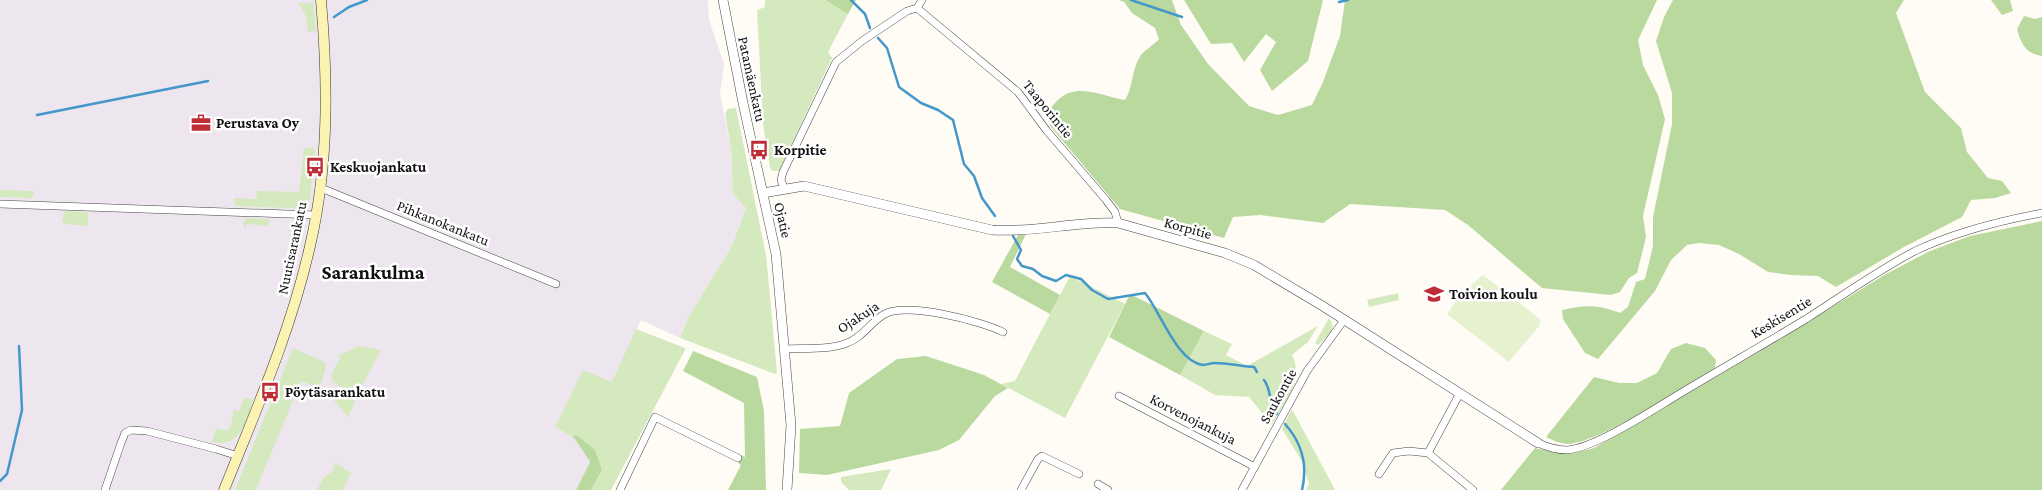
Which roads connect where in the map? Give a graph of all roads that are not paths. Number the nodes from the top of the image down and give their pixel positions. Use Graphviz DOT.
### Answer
graph roads {
  1 [pos="321,0"];
  2 [pos="723,0"];
  3 [pos="922,0"];
  4 [pos="916,8"];
  5 [pos="784,188"];
  6 [pos="320,189"];
  7 [pos="763,193"];
  8 [pos="0,204"];
  9 [pos="2042,213"];
  10 [pos="315,214"];
  11 [pos="1118,223"];
  12 [pos="556,284"];
  13 [pos="1344,320"];
  14 [pos="1003,332"];
  15 [pos="785,349"];
  16 [pos="1460,394"];
  17 [pos="1120,396"];
  18 [pos="1538,443"];
  19 [pos="1428,453"];
  20 [pos="238,456"];
  21 [pos="738,458"];
  22 [pos="1255,467"];
  23 [pos="1079,474"];
  24 [pos="1379,474"];
  25 [pos="1098,484"];
  26 [pos="105,490"];
  27 [pos="224,490"];
  28 [pos="620,490"];
  29 [pos="787,490"];
  30 [pos="1021,490"];
  31 [pos="1108,490"];
  32 [pos="1242,490"];
  33 [pos="1473,490"];
  1 -- 6 [label="main road, Nuutisarankatu"];
  2 -- 7 [label="street, Patamäenkatu"];
  3 -- 4 [label="street, Ojatie"];
  4 -- 5 [label="street, Ojatie"];
  4 -- 11 [label="street, Taaporintie"];
  5 -- 7 [label="street, Ojatie"];
  5 -- 11 [label="street, Korpitie"];
  6 -- 10 [label="main road, Nuutisarankatu"];
  6 -- 12 [label="street, Pihkanokankatu"];
  7 -- 15 [label="street, Ojatie"];
  8 -- 10 [label="street"];
  9 -- 18 [label="street, Keskisentie"];
  10 -- 20 [label="main road, Nuutisarankatu"];
  11 -- 13 [label="street, Korpitie"];
  13 -- 16 [label="street, Korpitie"];
  13 -- 22 [label="street, Saukontie"];
  14 -- 15 [label="street, Ojakuja"];
  15 -- 29 [label="street, Ojatie"];
  16 -- 18 [label="street, Korpitie"];
  16 -- 19 [label="street"];
  17 -- 22 [label="street, Korvenojankuja"];
  19 -- 24 [label="street"];
  19 -- 33 [label="street"];
  20 -- 26 [label="street"];
  20 -- 27 [label="main road, Nuutisarankatu"];
  21 -- 28 [label="street"];
  22 -- 32 [label="street, Saukontie"];
  23 -- 30 [label="street"];
  25 -- 31 [label="street"];
}
